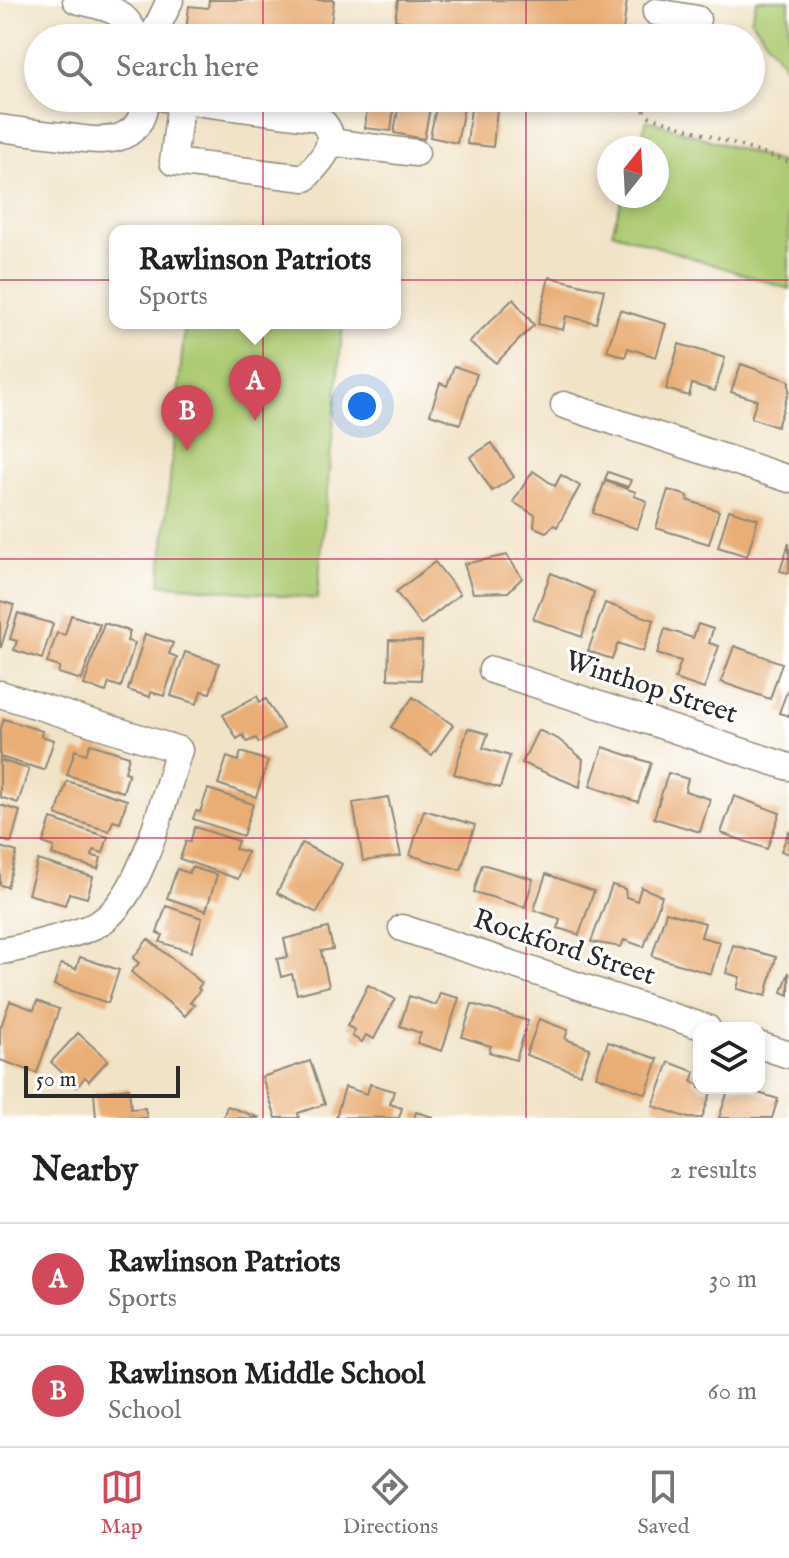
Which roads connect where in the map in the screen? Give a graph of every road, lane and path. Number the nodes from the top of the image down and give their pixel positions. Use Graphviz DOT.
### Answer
graph roads {
  1 [pos="76,0"];
  2 [pos="170,0"];
  3 [pos="655,17"];
  4 [pos="697,19"];
  5 [pos="132,24"];
  6 [pos="159,24"];
  7 [pos="144,112"];
  8 [pos="173,112"];
  9 [pos="272,112"];
  10 [pos="645,112"];
  11 [pos="0,128"];
  12 [pos="329,142"];
  13 [pos="416,153"];
  14 [pos="789,162"];
  15 [pos="564,405"];
  16 [pos="789,479"];
  17 [pos="492,670"];
  18 [pos="0,694"];
  19 [pos="789,767"];
  20 [pos="402,928"];
  21 [pos="0,951"];
  22 [pos="693,1023"];
  23 [pos="765,1047"];
  24 [pos="789,1055"];
  1 -- 5 [label="street"];
  2 -- 6 [label="street"];
  3 -- 4 [label="street"];
  7 -- 11 [label="street"];
  8 -- 12 [label="street"];
  9 -- 12 [label="street"];
  10 -- 14 [label="path"];
  12 -- 13 [label="street"];
  15 -- 16 [label="street"];
  17 -- 19 [label="street, Winthop Street"];
  18 -- 21 [label="street"];
  20 -- 22 [label="street, Rockford Street"];
  23 -- 24 [label="street"];
}
